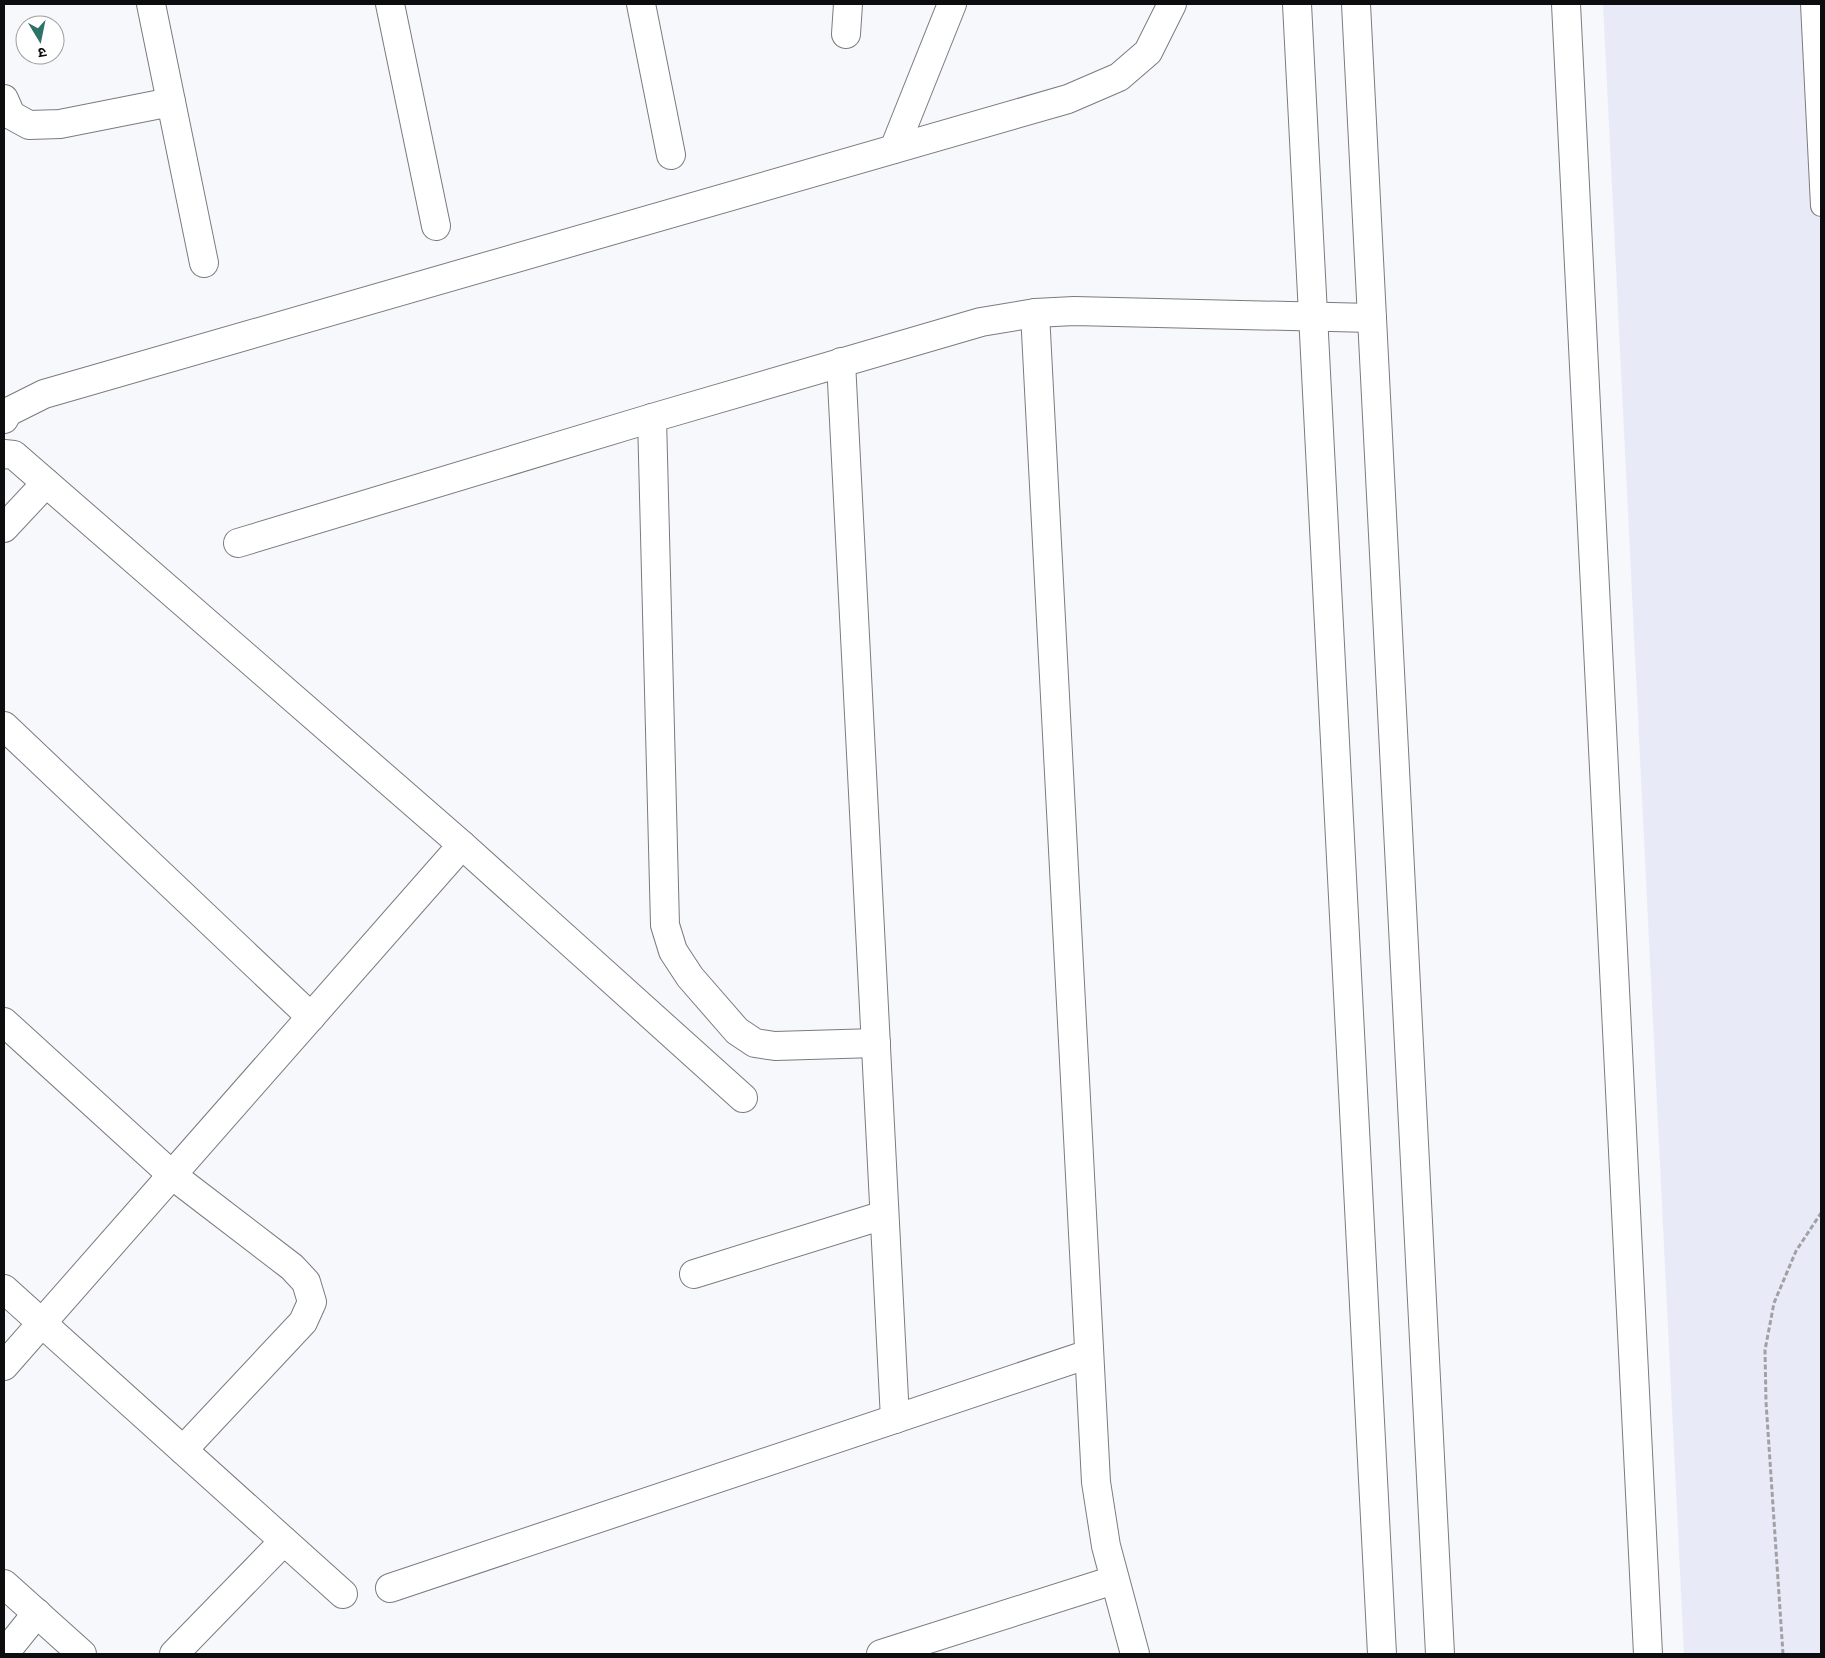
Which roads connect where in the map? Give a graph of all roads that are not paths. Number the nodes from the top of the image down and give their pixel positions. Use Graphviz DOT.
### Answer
graph roads {
  1 [pos="151,4"];
  2 [pos="390,4"];
  3 [pos="641,4"];
  4 [pos="848,4"];
  5 [pos="952,4"];
  6 [pos="1172,4"];
  7 [pos="1297,4"];
  8 [pos="1356,4"];
  9 [pos="1566,4"];
  10 [pos="1811,4"];
  11 [pos="846,34"];
  12 [pos="4,99"];
  13 [pos="171,102"];
  14 [pos="894,149"];
  15 [pos="671,155"];
  16 [pos="1821,206"];
  17 [pos="436,226"];
  18 [pos="204,263"];
  19 [pos="1036,313"];
  20 [pos="1313,316"];
  21 [pos="1372,318"];
  22 [pos="841,362"];
  23 [pos="652,418"];
  24 [pos="4,419"];
  25 [pos="4,454"];
  26 [pos="46,483"];
  27 [pos="4,528"];
  28 [pos="238,543"];
  29 [pos="4,726"];
  30 [pos="462,845"];
  31 [pos="311,1016"];
  32 [pos="4,1022"];
  33 [pos="876,1044"];
  34 [pos="743,1098"];
  35 [pos="172,1175"];
  36 [pos="884,1215"];
  37 [pos="694,1274"];
  38 [pos="4,1289"];
  39 [pos="42,1323"];
  40 [pos="1089,1354"];
  41 [pos="4,1366"];
  42 [pos="895,1419"];
  43 [pos="183,1450"];
  44 [pos="284,1541"];
  45 [pos="1114,1580"];
  46 [pos="4,1584"];
  47 [pos="390,1588"];
  48 [pos="343,1594"];
  49 [pos="37,1614"];
  50 [pos="4,1654"];
  51 [pos="82,1654"];
  52 [pos="174,1654"];
  53 [pos="881,1654"];
  54 [pos="1135,1654"];
  55 [pos="1382,1654"];
  56 [pos="1440,1654"];
  57 [pos="1648,1654"];
  1 -- 13 [label="street"];
  2 -- 17 [label="street"];
  3 -- 15 [label="street"];
  4 -- 11 [label="street"];
  5 -- 14 [label="street"];
  6 -- 14 [label="street"];
  7 -- 20 [label="street"];
  8 -- 21 [label="street"];
  9 -- 57 [label="street"];
  10 -- 16 [label="lane"];
  12 -- 13 [label="street"];
  13 -- 18 [label="street"];
  14 -- 24 [label="street"];
  19 -- 20 [label="street"];
  19 -- 22 [label="street"];
  19 -- 40 [label="street"];
  20 -- 21 [label="street"];
  20 -- 55 [label="street"];
  21 -- 56 [label="street"];
  22 -- 23 [label="street"];
  22 -- 33 [label="street"];
  23 -- 28 [label="street"];
  23 -- 33 [label="street"];
  25 -- 26 [label="street"];
  26 -- 27 [label="street"];
  26 -- 30 [label="street"];
  29 -- 31 [label="street"];
  30 -- 31 [label="street"];
  30 -- 34 [label="street"];
  31 -- 35 [label="street"];
  32 -- 35 [label="street"];
  33 -- 36 [label="street"];
  35 -- 39 [label="street"];
  35 -- 43 [label="street"];
  36 -- 37 [label="street"];
  36 -- 42 [label="street"];
  38 -- 39 [label="street"];
  39 -- 41 [label="street"];
  39 -- 43 [label="street"];
  40 -- 42 [label="street"];
  40 -- 45 [label="street"];
  42 -- 47 [label="street"];
  43 -- 44 [label="street"];
  44 -- 48 [label="street"];
  44 -- 52 [label="street"];
  45 -- 53 [label="street"];
  45 -- 54 [label="street"];
  46 -- 49 [label="street"];
  49 -- 50 [label="street"];
  49 -- 51 [label="street"];
}
